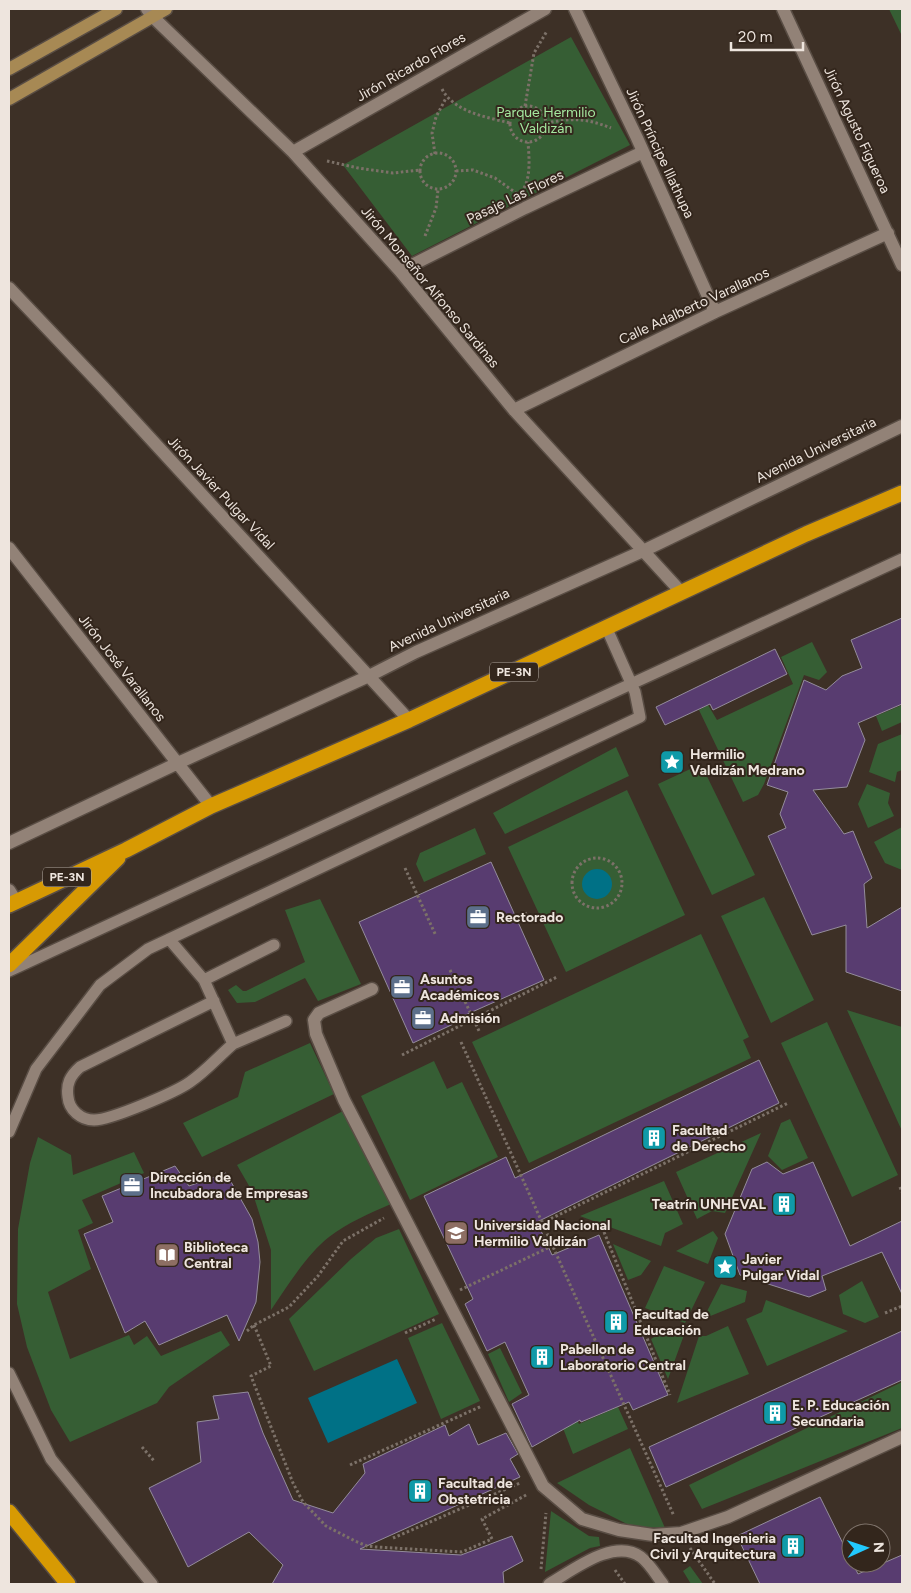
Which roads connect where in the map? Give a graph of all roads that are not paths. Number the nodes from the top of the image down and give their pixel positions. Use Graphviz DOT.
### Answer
graph roads {
  1 [pos="116,9"];
  2 [pos="166,9"];
  3 [pos="545,9"];
  4 [pos="575,9"];
  5 [pos="784,9"];
  6 [pos="150,13"];
  7 [pos="9,68"];
  8 [pos="9,99"];
  9 [pos="293,152"];
  10 [pos="643,152"];
  11 [pos="888,233"];
  12 [pos="902,265"];
  13 [pos="400,271"];
  14 [pos="9,288"];
  15 [pos="715,312"];
  16 [pos="514,410"];
  17 [pos="902,426"];
  18 [pos="902,493"];
  19 [pos="9,548"];
  20 [pos="643,551"];
  21 [pos="902,559"];
  22 [pos="682,593"];
  23 [pos="606,629"];
  24 [pos="369,676"];
  25 [pos="631,683"];
  26 [pos="410,720"];
  27 [pos="178,763"];
  28 [pos="210,806"];
  29 [pos="9,843"];
  30 [pos="126,850"];
  31 [pos="11,898"];
  32 [pos="168,939"];
  33 [pos="274,945"];
  34 [pos="9,965"];
  35 [pos="9,971"];
  36 [pos="204,980"];
  37 [pos="372,989"];
  38 [pos="214,1001"];
  39 [pos="286,1021"];
  40 [pos="233,1044"];
  41 [pos="9,1132"];
  42 [pos="9,1373"];
  43 [pos="902,1437"];
  44 [pos="9,1512"];
  45 [pos="68,1584"];
  46 [pos="152,1584"];
  47 [pos="549,1584"];
  48 [pos="663,1584"];
  1 -- 7 [label="street"];
  2 -- 6 [label="street"];
  3 -- 9 [label="street, Jirón Ricardo Flores"];
  4 -- 10 [label="street, Jirón Príncipe Illathupa"];
  5 -- 11 [label="street, Jirón Agusto Figueroa"];
  6 -- 8 [label="street"];
  6 -- 9 [label="street, Jirón Monseñor Alfonso Sardinas"];
  9 -- 13 [label="street, Jirón Monseñor Alfonso Sardinas"];
  10 -- 13 [label="street, Pasaje Las Flores"];
  10 -- 15 [label="street, Jirón Príncipe Illathupa"];
  11 -- 12 [label="street, Jirón Agusto Figueroa"];
  11 -- 15 [label="street, Calle Adalberto Varallanos"];
  13 -- 16 [label="street, Jirón Monseñor Alfonso Sardinas"];
  14 -- 24 [label="street, Jirón Javier Pulgar Vidal"];
  15 -- 16 [label="street, Calle Adalberto Varallanos"];
  16 -- 20 [label="street, Jirón Monseñor Alfonso Sardinas"];
  17 -- 20 [label="street, Avenida Universitaria"];
  18 -- 22 [label="highway, PE-3N"];
  19 -- 27 [label="street, Jirón José Varallanos"];
  20 -- 22 [label="street, Jirón Monseñor Alfonso Sardinas"];
  20 -- 24 [label="street, Avenida Universitaria"];
  21 -- 25 [label="lane"];
  22 -- 23 [label="highway, PE-3N"];
  23 -- 25 [label="lane"];
  23 -- 26 [label="highway, PE-3N"];
  24 -- 26 [label="street, Jirón Javier Pulgar Vidal"];
  24 -- 27 [label="street, Avenida Universitaria"];
  25 -- 32 [label="lane"];
  25 -- 35 [label="lane"];
  26 -- 28 [label="highway, PE-3N"];
  27 -- 28 [label="street, Jirón José Varallanos"];
  27 -- 29 [label="street, Avenida Universitaria"];
  28 -- 30 [label="highway, PE-3N"];
  30 -- 31 [label="highway, PE-3N"];
  30 -- 34 [label="highway"];
  32 -- 36 [label="lane"];
  32 -- 41 [label="lane"];
  33 -- 36 [label="lane"];
  36 -- 38 [label="lane"];
  37 -- 43 [label="street"];
  38 -- 40 [label="lane"];
  38 -- 40 [label="lane"];
  39 -- 40 [label="lane"];
  42 -- 46 [label="lane"];
  44 -- 45 [label="highway"];
  47 -- 48 [label="lane"];
}
